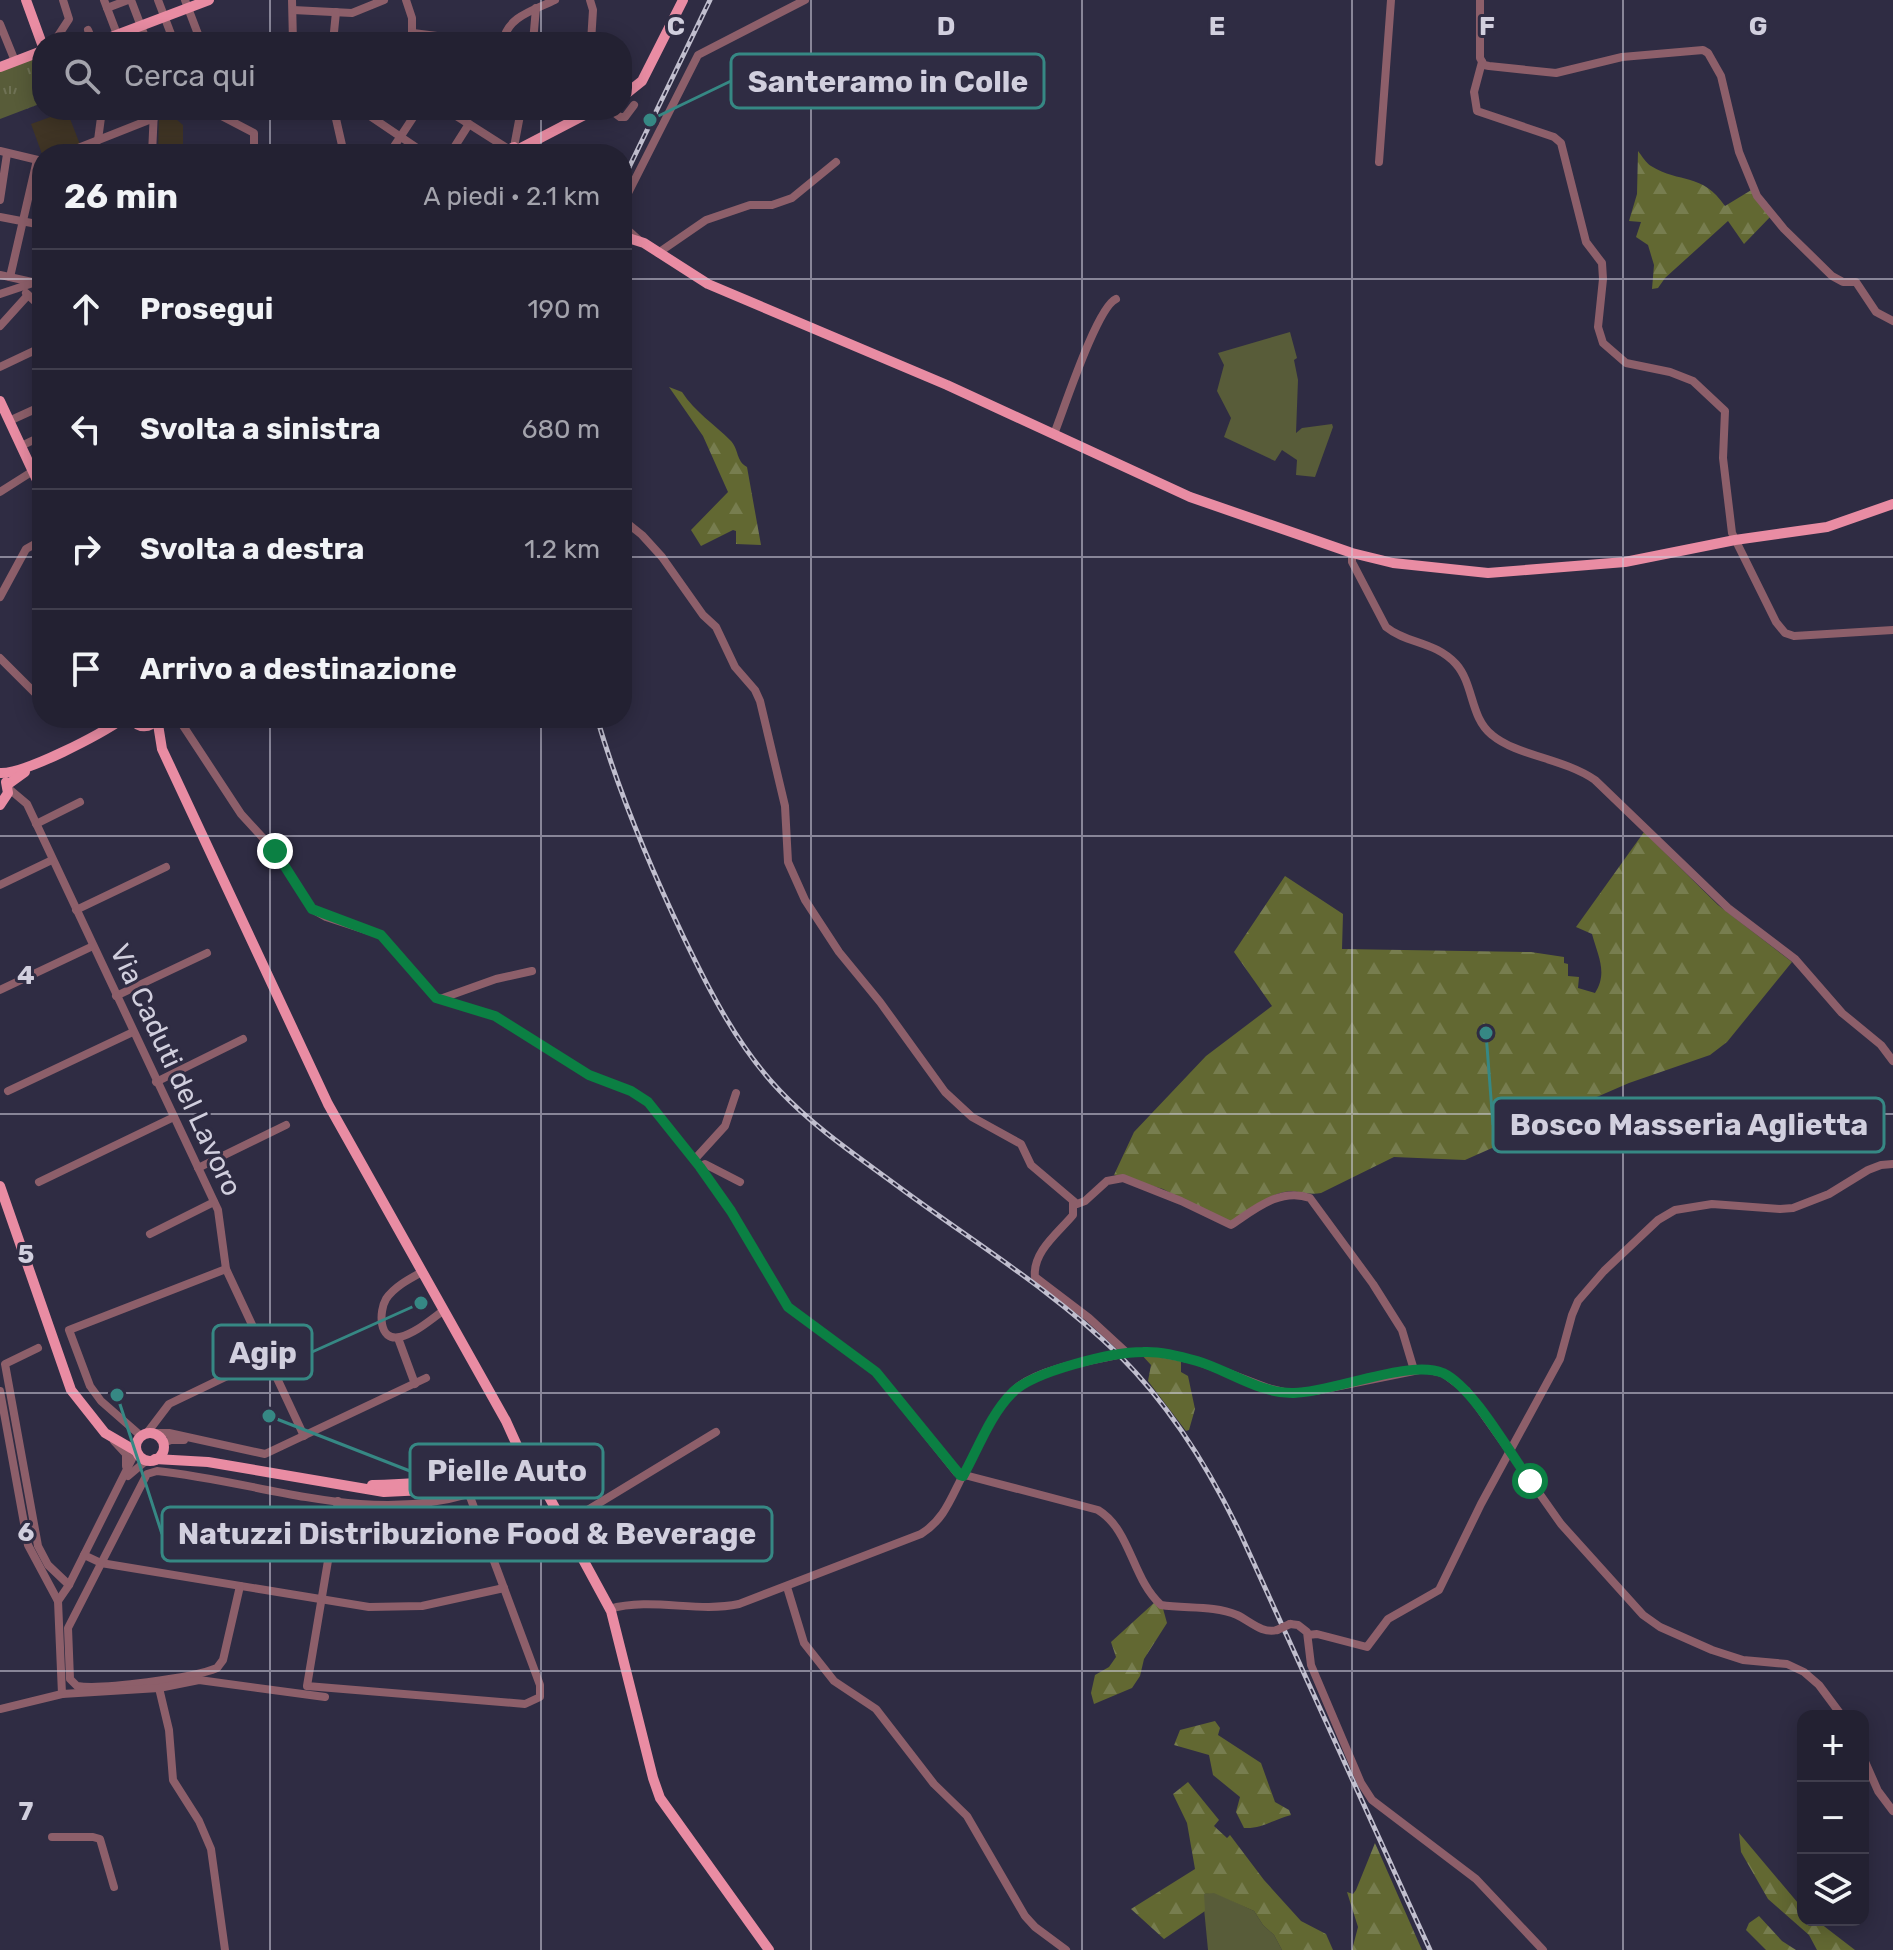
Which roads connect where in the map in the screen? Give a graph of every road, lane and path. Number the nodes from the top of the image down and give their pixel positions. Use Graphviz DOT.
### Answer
graph roads {
  1 [pos="26,0"];
  2 [pos="63,0"];
  3 [pos="130,0"];
  4 [pos="158,0"];
  5 [pos="209,0"];
  6 [pos="384,0"];
  7 [pos="406,0"];
  8 [pos="555,0"];
  9 [pos="590,0"];
  10 [pos="683,0"];
  11 [pos="805,0"];
  12 [pos="1391,0"];
  13 [pos="1480,0"];
  14 [pos="106,4"];
  15 [pos="186,4"];
  16 [pos="292,5"];
  17 [pos="536,8"];
  18 [pos="336,12"];
  19 [pos="165,17"];
  20 [pos="0,24"];
  21 [pos="141,26"];
  22 [pos="38,32"];
  23 [pos="61,32"];
  24 [pos="116,32"];
  25 [pos="130,32"];
  26 [pos="143,32"];
  27 [pos="170,32"];
  28 [pos="197,32"];
  29 [pos="293,32"];
  30 [pos="334,32"];
  31 [pos="412,32"];
  32 [pos="506,32"];
  33 [pos="534,32"];
  34 [pos="592,32"];
  35 [pos="32,55"];
  36 [pos="15,61"];
  37 [pos="1482,62"];
  38 [pos="0,67"];
  39 [pos="632,89"];
  40 [pos="634,105"];
  41 [pos="632,108"];
  42 [pos="101,120"];
  43 [pos="141,120"];
  44 [pos="154,120"];
  45 [pos="232,120"];
  46 [pos="336,120"];
  47 [pos="376,120"];
  48 [pos="411,120"];
  49 [pos="463,120"];
  50 [pos="519,120"];
  51 [pos="574,120"];
  52 [pos="469,124"];
  53 [pos="401,136"];
  54 [pos="98,140"];
  55 [pos="92,144"];
  56 [pos="152,144"];
  57 [pos="254,144"];
  58 [pos="342,144"];
  59 [pos="396,144"];
  60 [pos="412,144"];
  61 [pos="456,144"];
  62 [pos="502,144"];
  63 [pos="515,144"];
  64 [pos="528,144"];
  65 [pos="4,152"];
  66 [pos="32,158"];
  67 [pos="836,162"];
  68 [pos="1379,162"];
  69 [pos="2,171"];
  70 [pos="632,185"];
  71 [pos="1,187"];
  72 [pos="32,189"];
  73 [pos="0,200"];
  74 [pos="0,217"];
  75 [pos="23,221"];
  76 [pos="32,223"];
  77 [pos="632,234"];
  78 [pos="632,239"];
  79 [pos="640,241"];
  80 [pos="658,253"];
  81 [pos="5,276"];
  82 [pos="32,280"];
  83 [pos="32,283"];
  84 [pos="19,287"];
  85 [pos="0,294"];
  86 [pos="28,295"];
  87 [pos="32,299"];
  88 [pos="1116,299"];
  89 [pos="1893,321"];
  90 [pos="0,326"];
  91 [pos="32,352"];
  92 [pos="0,367"];
  93 [pos="0,401"];
  94 [pos="32,411"];
  95 [pos="9,421"];
  96 [pos="1054,434"];
  97 [pos="32,441"];
  98 [pos="21,446"];
  99 [pos="32,469"];
  100 [pos="32,472"];
  101 [pos="0,492"];
  102 [pos="1893,504"];
  103 [pos="632,527"];
  104 [pos="1735,540"];
  105 [pos="32,546"];
  106 [pos="1352,553"];
  107 [pos="0,570"];
  108 [pos="8,582"];
  109 [pos="0,597"];
  110 [pos="1893,630"];
  111 [pos="0,658"];
  112 [pos="32,690"];
  113 [pos="109,728"];
  114 [pos="142,728"];
  115 [pos="159,728"];
  116 [pos="185,728"];
  117 [pos="162,749"];
  118 [pos="45,759"];
  119 [pos="23,772"];
  120 [pos="0,773"];
  121 [pos="8,787"];
  122 [pos="80,802"];
  123 [pos="2,803"];
  124 [pos="27,804"];
  125 [pos="31,814"];
  126 [pos="36,824"];
  127 [pos="52,860"];
  128 [pos="166,867"];
  129 [pos="0,885"];
  130 [pos="76,910"];
  131 [pos="93,946"];
  132 [pos="207,953"];
  133 [pos="532,971"];
  134 [pos="0,990"];
  135 [pos="116,996"];
  136 [pos="440,1000"];
  137 [pos="133,1032"];
  138 [pos="243,1039"];
  139 [pos="1893,1061"];
  140 [pos="156,1082"];
  141 [pos="8,1091"];
  142 [pos="736,1093"];
  143 [pos="174,1117"];
  144 [pos="286,1125"];
  145 [pos="697,1164"];
  146 [pos="1893,1164"];
  147 [pos="198,1168"];
  148 [pos="39,1182"];
  149 [pos="740,1182"];
  150 [pos="0,1186"];
  151 [pos="214,1202"];
  152 [pos="1073,1203"];
  153 [pos="4,1209"];
  154 [pos="150,1234"];
  155 [pos="226,1269"];
  156 [pos="422,1272"];
  157 [pos="443,1311"];
  158 [pos="398,1338"];
  159 [pos="38,1348"];
  160 [pos="1127,1353"];
  161 [pos="267,1357"];
  162 [pos="1414,1370"];
  163 [pos="426,1378"];
  164 [pos="415,1384"];
  165 [pos="0,1391"];
  166 [pos="492,1398"];
  167 [pos="96,1423"];
  168 [pos="716,1432"];
  169 [pos="152,1436"];
  170 [pos="304,1436"];
  171 [pos="114,1440"];
  172 [pos="136,1451"];
  173 [pos="1510,1452"];
  174 [pos="503,1455"];
  175 [pos="522,1456"];
  176 [pos="151,1460"];
  177 [pos="208,1462"];
  178 [pos="512,1472"];
  179 [pos="963,1476"];
  180 [pos="122,1482"];
  181 [pos="354,1487"];
  182 [pos="338,1501"];
  183 [pos="562,1523"];
  184 [pos="84,1555"];
  185 [pos="101,1563"];
  186 [pos="69,1585"];
  187 [pos="240,1586"];
  188 [pos="787,1587"];
  189 [pos="504,1588"];
  190 [pos="58,1601"];
  191 [pos="321,1601"];
  192 [pos="609,1609"];
  193 [pos="1308,1635"];
  194 [pos="213,1670"];
  195 [pos="214,1680"];
  196 [pos="159,1688"];
  197 [pos="62,1694"];
  198 [pos="325,1697"];
  199 [pos="0,1709"];
  200 [pos="1838,1710"];
  201 [pos="1869,1771"];
  202 [pos="1893,1811"];
  203 [pos="52,1837"];
  204 [pos="114,1887"];
  205 [pos="225,1950"];
  206 [pos="769,1950"];
  207 [pos="1066,1950"];
  208 [pos="1543,1950"];
  1 -- 22 [label="main road"];
  2 -- 23 [label="street"];
  3 -- 14 [label="street"];
  3 -- 21 [label="street"];
  4 -- 19 [label="street"];
  5 -- 15 [label="main road"];
  6 -- 18 [label="street"];
  7 -- 31 [label="street"];
  8 -- 17 [label="street"];
  9 -- 34 [label="street"];
  10 -- 39 [label="main road"];
  11 -- 70 [label="street"];
  12 -- 68 [label="street"];
  13 -- 37 [label="street"];
  14 -- 24 [label="street"];
  15 -- 19 [label="main road"];
  15 -- 28 [label="street"];
  16 -- 18 [label="street"];
  16 -- 29 [label="street"];
  17 -- 32 [label="street"];
  17 -- 33 [label="street"];
  18 -- 30 [label="street"];
  19 -- 21 [label="main road"];
  19 -- 27 [label="street"];
  20 -- 36 [label="street"];
  21 -- 25 [label="main road"];
  21 -- 26 [label="street"];
  35 -- 36 [label="main road"];
  36 -- 38 [label="main road"];
  37 -- 89 [label="street"];
  37 -- 104 [label="street"];
  40 -- 41 [label="street"];
  42 -- 54 [label="street"];
  43 -- 54 [label="street"];
  44 -- 56 [label="street"];
  45 -- 57 [label="street"];
  46 -- 58 [label="street"];
  47 -- 53 [label="street"];
  48 -- 53 [label="street"];
  49 -- 52 [label="street"];
  50 -- 63 [label="street"];
  51 -- 64 [label="main road"];
  52 -- 61 [label="street"];
  52 -- 62 [label="street"];
  53 -- 59 [label="street"];
  53 -- 60 [label="street"];
  54 -- 55 [label="street"];
  65 -- 66 [label="street"];
  65 -- 69 [label="street"];
  67 -- 80 [label="street"];
  69 -- 71 [label="street"];
  71 -- 73 [label="street"];
  72 -- 75 [label="street"];
  74 -- 75 [label="street"];
  75 -- 76 [label="street"];
  75 -- 81 [label="street"];
  77 -- 79 [label="street"];
  78 -- 79 [label="main road"];
  79 -- 80 [label="main road"];
  80 -- 96 [label="main road"];
  81 -- 82 [label="street"];
  83 -- 84 [label="street"];
  84 -- 85 [label="street"];
  84 -- 86 [label="street"];
  86 -- 87 [label="street"];
  86 -- 90 [label="street"];
  88 -- 96 [label="street"];
  91 -- 92 [label="street"];
  93 -- 95 [label="main road"];
  94 -- 95 [label="street"];
  95 -- 98 [label="main road"];
  96 -- 106 [label="main road"];
  97 -- 98 [label="street"];
  98 -- 99 [label="main road"];
  100 -- 101 [label="street"];
  102 -- 104 [label="main road"];
  103 -- 152 [label="street"];
  104 -- 106 [label="main road"];
  104 -- 110 [label="street"];
  105 -- 108 [label="street"];
  106 -- 139 [label="street"];
  107 -- 108 [label="street"];
  108 -- 109 [label="street"];
  111 -- 112 [label="street"];
  113 -- 118 [label="main road"];
  114 -- 117 [label="main road"];
  115 -- 117 [label="main road"];
  116 -- 136 [label="street"];
  117 -- 156 [label="main road"];
  118 -- 119 [label="main road"];
  118 -- 120 [label="main road"];
  119 -- 121 [label="main road"];
  119 -- 124 [label="street"];
  120 -- 121 [label="main road"];
  121 -- 123 [label="main road"];
  121 -- 124 [label="street"];
  122 -- 126 [label="street"];
  123 -- 125 [label="street"];
  124 -- 125 [label="street, Via Caduti del Lavoro"];
  125 -- 126 [label="street, Via Caduti del Lavoro"];
  126 -- 127 [label="street, Via Caduti del Lavoro"];
  127 -- 129 [label="street"];
  127 -- 130 [label="street, Via Caduti del Lavoro"];
  128 -- 130 [label="street"];
  130 -- 131 [label="street, Via Caduti del Lavoro"];
  131 -- 134 [label="street"];
  131 -- 135 [label="street, Via Caduti del Lavoro"];
  132 -- 135 [label="street"];
  133 -- 136 [label="street"];
  135 -- 137 [label="street, Via Caduti del Lavoro"];
  136 -- 145 [label="street"];
  137 -- 140 [label="street, Via Caduti del Lavoro"];
  137 -- 141 [label="street"];
  138 -- 140 [label="street"];
  140 -- 143 [label="street, Via Caduti del Lavoro"];
  142 -- 145 [label="street"];
  143 -- 147 [label="street, Via Caduti del Lavoro"];
  143 -- 148 [label="street"];
  144 -- 147 [label="street"];
  145 -- 149 [label="street"];
  145 -- 179 [label="street"];
  146 -- 173 [label="street"];
  147 -- 151 [label="street, Via Caduti del Lavoro"];
  150 -- 153 [label="main road"];
  151 -- 154 [label="street"];
  151 -- 155 [label="street, Via Caduti del Lavoro"];
  152 -- 160 [label="street"];
  152 -- 162 [label="street"];
  153 -- 167 [label="main road"];
  155 -- 161 [label="street, Via Caduti del Lavoro"];
  155 -- 169 [label="street"];
  156 -- 157 [label="main road"];
  156 -- 158 [label="street"];
  157 -- 158 [label="street"];
  157 -- 166 [label="main road"];
  158 -- 164 [label="street"];
  159 -- 186 [label="street"];
  160 -- 162 [label="street"];
  160 -- 179 [label="street"];
  161 -- 169 [label="street"];
  161 -- 170 [label="street, Via Caduti del Lavoro"];
  162 -- 173 [label="street"];
  163 -- 164 [label="street"];
  164 -- 170 [label="street"];
  165 -- 190 [label="street"];
  166 -- 174 [label="main road"];
  166 -- 175 [label="main road"];
  167 -- 169 [label="main road"];
  167 -- 171 [label="main road"];
  168 -- 183 [label="street"];
  169 -- 170 [label="street"];
  169 -- 172 [label="main road"];
  169 -- 176 [label="main road"];
  169 -- 177 [label="main road"];
  171 -- 172 [label="main road"];
  171 -- 180 [label="street"];
  172 -- 176 [label="main road"];
  172 -- 180 [label="street"];
  173 -- 193 [label="street"];
  173 -- 200 [label="street"];
  174 -- 175 [label="main road"];
  174 -- 178 [label="main road"];
  174 -- 181 [label="main road"];
  175 -- 178 [label="main road"];
  175 -- 183 [label="main road"];
  176 -- 177 [label="main road"];
  176 -- 180 [label="street"];
  177 -- 181 [label="main road"];
  178 -- 181 [label="main road"];
  178 -- 183 [label="main road"];
  179 -- 188 [label="street"];
  179 -- 193 [label="street, bridge"];
  180 -- 184 [label="street"];
  182 -- 185 [label="street"];
  182 -- 189 [label="street"];
  182 -- 191 [label="street"];
  183 -- 192 [label="main road"];
  184 -- 185 [label="street"];
  184 -- 186 [label="street"];
  185 -- 187 [label="street"];
  185 -- 194 [label="street"];
  186 -- 190 [label="street"];
  187 -- 191 [label="street"];
  187 -- 194 [label="street"];
  188 -- 192 [label="street"];
  188 -- 207 [label="street"];
  189 -- 191 [label="street"];
  189 -- 191 [label="street"];
  190 -- 197 [label="street"];
  192 -- 206 [label="main road"];
  193 -- 208 [label="street"];
  194 -- 195 [label="street"];
  195 -- 196 [label="street"];
  195 -- 198 [label="street"];
  196 -- 197 [label="street"];
  196 -- 205 [label="street"];
  197 -- 199 [label="street"];
  201 -- 202 [label="street"];
  203 -- 204 [label="street"];
}
